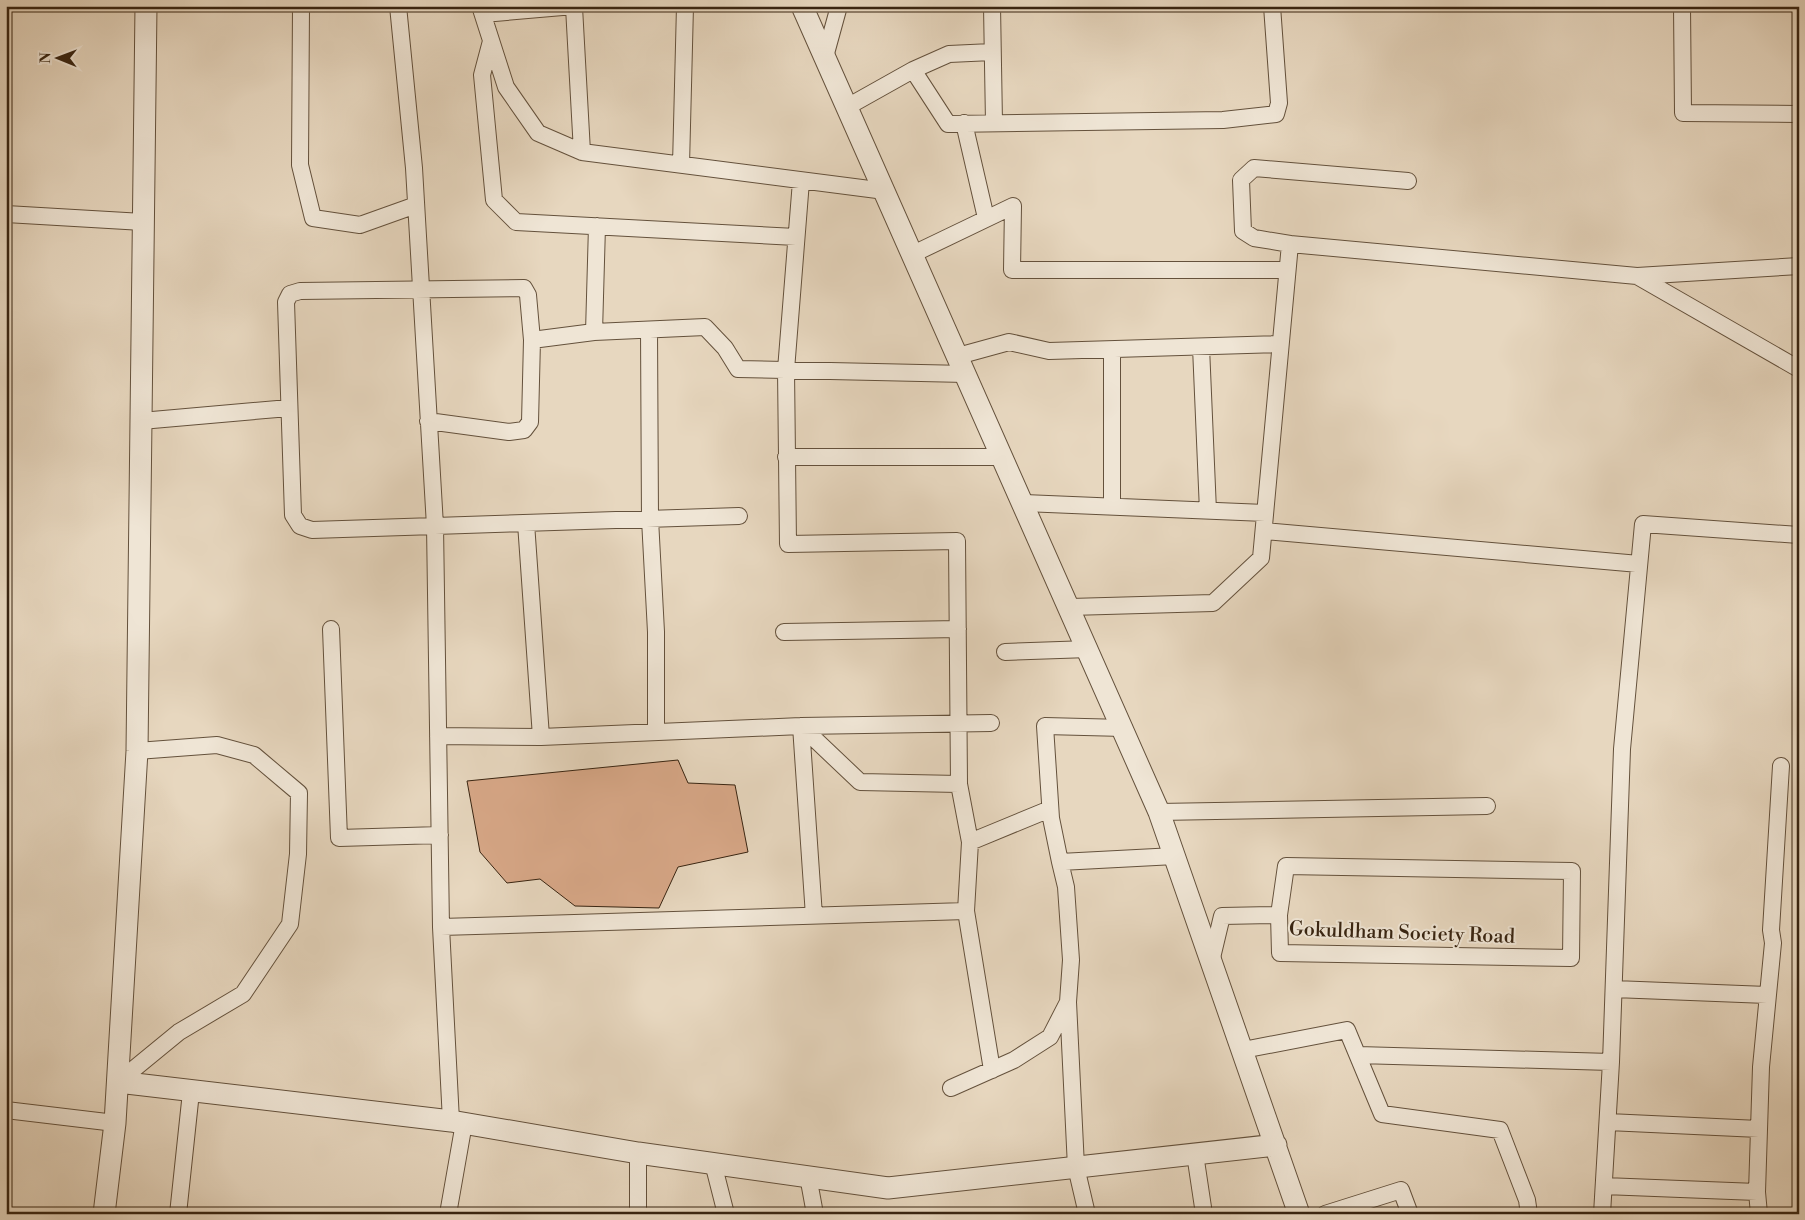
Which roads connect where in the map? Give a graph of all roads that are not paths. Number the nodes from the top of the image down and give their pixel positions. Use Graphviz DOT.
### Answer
graph roads {
  1 [pos="146,6"];
  2 [pos="301,6"];
  3 [pos="398,6"];
  4 [pos="685,6"];
  5 [pos="802,6"];
  6 [pos="838,6"];
  7 [pos="992,6"];
  8 [pos="1272,6"];
  9 [pos="1682,6"];
  10 [pos="574,7"];
  11 [pos="482,10"];
  12 [pos="491,41"];
  13 [pos="992,52"];
  14 [pos="825,57"];
  15 [pos="913,70"];
  16 [pos="847,107"];
  17 [pos="1799,114"];
  18 [pos="994,123"];
  19 [pos="964,124"];
  20 [pos="582,152"];
  21 [pos="681,165"];
  22 [pos="801,180"];
  23 [pos="1408,181"];
  24 [pos="885,192"];
  25 [pos="416,205"];
  26 [pos="6,214"];
  27 [pos="986,218"];
  28 [pos="143,222"];
  29 [pos="597,226"];
  30 [pos="796,237"];
  31 [pos="1290,244"];
  32 [pos="913,254"];
  33 [pos="1799,266"];
  34 [pos="1287,270"];
  35 [pos="1637,276"];
  36 [pos="421,289"];
  37 [pos="649,330"];
  38 [pos="594,332"];
  39 [pos="532,340"];
  40 [pos="1280,344"];
  41 [pos="1201,347"];
  42 [pos="1112,350"];
  43 [pos="962,365"];
  44 [pos="1799,369"];
  45 [pos="786,370"];
  46 [pos="289,408"];
  47 [pos="141,421"];
  48 [pos="428,421"];
  49 [pos="786,457"];
  50 [pos="1003,457"];
  51 [pos="1024,503"];
  52 [pos="1112,507"];
  53 [pos="1208,511"];
  54 [pos="1265,513"];
  55 [pos="739,516"];
  56 [pos="650,519"];
  57 [pos="526,523"];
  58 [pos="435,526"];
  59 [pos="1264,531"];
  60 [pos="1799,535"];
  61 [pos="1639,564"];
  62 [pos="1070,607"];
  63 [pos="331,628"];
  64 [pos="958,629"];
  65 [pos="784,632"];
  66 [pos="1089,649"];
  67 [pos="1005,652"];
  68 [pos="959,723"];
  69 [pos="991,723"];
  70 [pos="801,726"];
  71 [pos="1124,728"];
  72 [pos="656,732"];
  73 [pos="438,736"];
  74 [pos="541,737"];
  75 [pos="137,751"];
  76 [pos="1781,766"];
  77 [pos="959,784"];
  78 [pos="1487,806"];
  79 [pos="1050,809"];
  80 [pos="1160,812"];
  81 [pos="440,835"];
  82 [pos="970,842"];
  83 [pos="1175,856"];
  84 [pos="1060,862"];
  85 [pos="966,911"];
  86 [pos="1280,915"];
  87 [pos="814,916"];
  88 [pos="441,927"];
  89 [pos="1212,962"];
  90 [pos="1614,989"];
  91 [pos="1766,995"];
  92 [pos="1068,1002"];
  93 [pos="1243,1050"];
  94 [pos="1358,1055"];
  95 [pos="1611,1062"];
  96 [pos="992,1070"];
  97 [pos="118,1082"];
  98 [pos="951,1088"];
  99 [pos="191,1092"];
  100 [pos="6,1110"];
  101 [pos="458,1122"];
  102 [pos="1608,1122"];
  103 [pos="115,1123"];
  104 [pos="1759,1129"];
  105 [pos="1276,1145"];
  106 [pos="638,1153"];
  107 [pos="1195,1154"];
  108 [pos="713,1164"];
  109 [pos="1076,1167"];
  110 [pos="808,1176"];
  111 [pos="1604,1186"];
  112 [pos="1757,1192"];
  113 [pos="104,1214"];
  114 [pos="178,1214"];
  115 [pos="448,1214"];
  116 [pos="638,1214"];
  117 [pos="726,1214"];
  118 [pos="815,1214"];
  119 [pos="1087,1214"];
  120 [pos="1204,1214"];
  121 [pos="1299,1214"];
  122 [pos="1325,1214"];
  123 [pos="1410,1214"];
  124 [pos="1529,1214"];
  125 [pos="1602,1214"];
  126 [pos="1759,1214"];
  1 -- 28 [label="street"];
  2 -- 25 [label="street"];
  3 -- 25 [label="street"];
  4 -- 21 [label="street"];
  5 -- 14 [label="street"];
  6 -- 14 [label="street"];
  7 -- 13 [label="street"];
  8 -- 18 [label="street"];
  9 -- 17 [label="street"];
  10 -- 11 [label="street"];
  10 -- 20 [label="street"];
  11 -- 12 [label="street"];
  12 -- 20 [label="street"];
  12 -- 29 [label="street"];
  13 -- 15 [label="street"];
  13 -- 18 [label="street"];
  14 -- 16 [label="street"];
  15 -- 16 [label="street"];
  15 -- 19 [label="street"];
  16 -- 24 [label="street"];
  18 -- 19 [label="street"];
  19 -- 27 [label="street"];
  20 -- 21 [label="street"];
  21 -- 22 [label="street"];
  22 -- 24 [label="street"];
  22 -- 30 [label="street"];
  23 -- 31 [label="street"];
  24 -- 32 [label="street"];
  25 -- 36 [label="street"];
  26 -- 28 [label="street"];
  27 -- 32 [label="street"];
  27 -- 34 [label="street"];
  28 -- 47 [label="street"];
  29 -- 30 [label="street"];
  29 -- 38 [label="street"];
  30 -- 45 [label="street"];
  31 -- 34 [label="street"];
  31 -- 35 [label="street"];
  32 -- 43 [label="street"];
  33 -- 35 [label="street"];
  34 -- 40 [label="street"];
  35 -- 44 [label="street"];
  36 -- 39 [label="street"];
  36 -- 46 [label="street"];
  36 -- 48 [label="street"];
  37 -- 38 [label="street"];
  37 -- 45 [label="street"];
  37 -- 56 [label="street"];
  38 -- 39 [label="street"];
  39 -- 48 [label="street"];
  40 -- 41 [label="street"];
  40 -- 54 [label="street"];
  41 -- 42 [label="street"];
  41 -- 53 [label="street"];
  42 -- 43 [label="street"];
  42 -- 52 [label="street"];
  43 -- 45 [label="street"];
  43 -- 50 [label="street"];
  45 -- 49 [label="street"];
  46 -- 47 [label="street"];
  46 -- 58 [label="street"];
  47 -- 75 [label="street"];
  48 -- 58 [label="street"];
  49 -- 50 [label="street"];
  49 -- 64 [label="street"];
  50 -- 51 [label="street"];
  51 -- 52 [label="street"];
  51 -- 62 [label="street"];
  52 -- 53 [label="street"];
  53 -- 54 [label="street"];
  54 -- 59 [label="street"];
  55 -- 56 [label="street"];
  56 -- 57 [label="street"];
  56 -- 72 [label="street"];
  57 -- 58 [label="street"];
  57 -- 74 [label="street"];
  58 -- 73 [label="street"];
  59 -- 61 [label="street"];
  59 -- 62 [label="street"];
  60 -- 61 [label="street"];
  61 -- 90 [label="street"];
  62 -- 66 [label="street"];
  63 -- 81 [label="street"];
  64 -- 65 [label="street"];
  64 -- 68 [label="street"];
  66 -- 67 [label="street"];
  66 -- 71 [label="street"];
  68 -- 69 [label="street"];
  68 -- 70 [label="street"];
  68 -- 77 [label="street"];
  70 -- 72 [label="street"];
  70 -- 77 [label="street"];
  70 -- 87 [label="street"];
  71 -- 79 [label="street"];
  71 -- 80 [label="street"];
  72 -- 74 [label="street"];
  73 -- 74 [label="street"];
  73 -- 81 [label="street"];
  75 -- 97 [label="street"];
  75 -- 97 [label="street"];
  76 -- 91 [label="street"];
  77 -- 82 [label="street"];
  78 -- 80 [label="street"];
  79 -- 82 [label="street"];
  79 -- 84 [label="street"];
  80 -- 83 [label="street"];
  81 -- 88 [label="street"];
  82 -- 85 [label="street"];
  83 -- 84 [label="street"];
  83 -- 89 [label="street"];
  84 -- 92 [label="street"];
  85 -- 87 [label="street"];
  85 -- 96 [label="street"];
  86 -- 86 [label="street, Gokuldham Society Road"];
  86 -- 89 [label="street, Gokuldham Society Road"];
  87 -- 88 [label="street"];
  88 -- 101 [label="street"];
  89 -- 93 [label="street"];
  90 -- 91 [label="street"];
  90 -- 95 [label="street"];
  91 -- 104 [label="street"];
  92 -- 96 [label="street"];
  92 -- 109 [label="street"];
  93 -- 94 [label="street"];
  93 -- 105 [label="street"];
  94 -- 95 [label="street"];
  94 -- 124 [label="street"];
  95 -- 102 [label="street"];
  96 -- 98 [label="street"];
  97 -- 99 [label="street"];
  97 -- 103 [label="street"];
  99 -- 101 [label="street"];
  99 -- 114 [label="street"];
  100 -- 103 [label="street"];
  101 -- 106 [label="street"];
  101 -- 115 [label="street"];
  102 -- 104 [label="street"];
  102 -- 111 [label="street"];
  103 -- 113 [label="street"];
  104 -- 112 [label="street"];
  105 -- 107 [label="street"];
  105 -- 121 [label="street"];
  106 -- 108 [label="street"];
  106 -- 116 [label="street"];
  107 -- 109 [label="street"];
  107 -- 120 [label="street"];
  108 -- 110 [label="street"];
  108 -- 117 [label="street"];
  109 -- 110 [label="street"];
  109 -- 119 [label="street"];
  110 -- 118 [label="street"];
  111 -- 112 [label="street"];
  111 -- 125 [label="street"];
  112 -- 126 [label="street"];
  122 -- 123 [label="street"];
}
